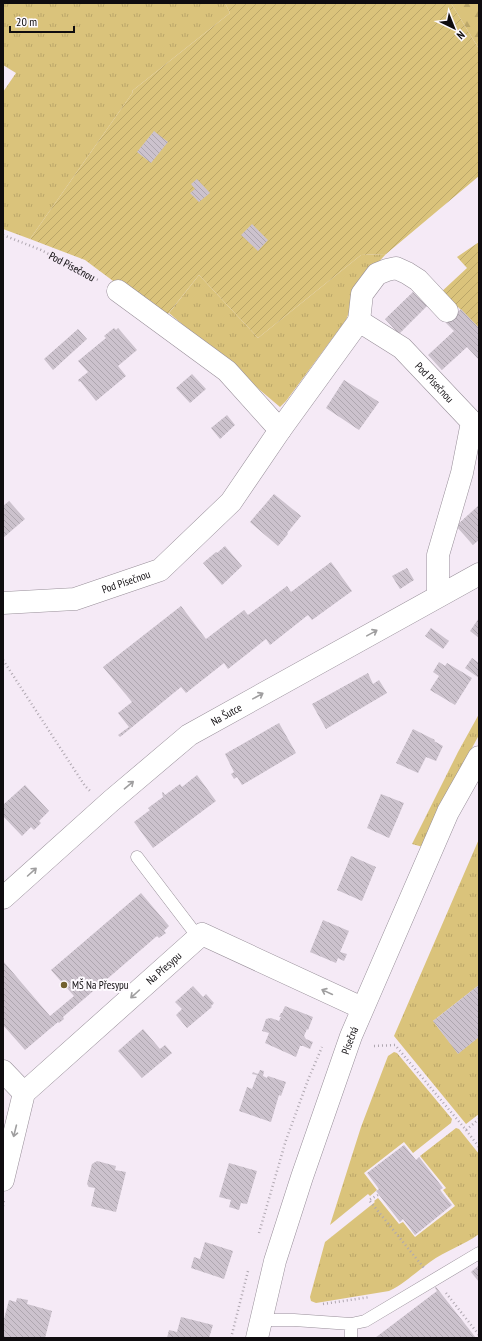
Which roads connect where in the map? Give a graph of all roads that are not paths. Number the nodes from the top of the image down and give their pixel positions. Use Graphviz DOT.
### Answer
graph roads {
  1 [pos="118,291"];
  2 [pos="447,310"];
  3 [pos="359,320"];
  4 [pos="280,430"];
  5 [pos="479,574"];
  6 [pos="438,596"];
  7 [pos="3,603"];
  8 [pos="479,758"];
  9 [pos="136,857"];
  10 [pos="3,898"];
  11 [pos="198,937"];
  12 [pos="362,1008"];
  13 [pos="3,1071"];
  14 [pos="24,1093"];
  15 [pos="4,1189"];
  16 [pos="479,1253"];
  17 [pos="351,1324"];
  18 [pos="259,1329"];
  19 [pos="351,1338"];
  1 -- 4 [label="street"];
  2 -- 3 [label="street"];
  3 -- 4 [label="street, Pod Písečnou"];
  3 -- 6 [label="street, Pod Písečnou"];
  4 -- 7 [label="street, Pod Písečnou"];
  5 -- 6 [label="street, Na Šutce"];
  10 -- 6 [label="street, Na Šutce, one-way"];
  8 -- 12 [label="street, Písečná"];
  9 -- 11 [label="lane"];
  12 -- 11 [label="street, one-way"];
  11 -- 14 [label="street, Na Přesypu, one-way"];
  12 -- 18 [label="street, Písečná"];
  13 -- 14 [label="street"];
  14 -- 15 [label="street, one-way"];
  16 -- 17 [label="lane"];
  17 -- 18 [label="lane"];
  17 -- 19 [label="lane"];
}
